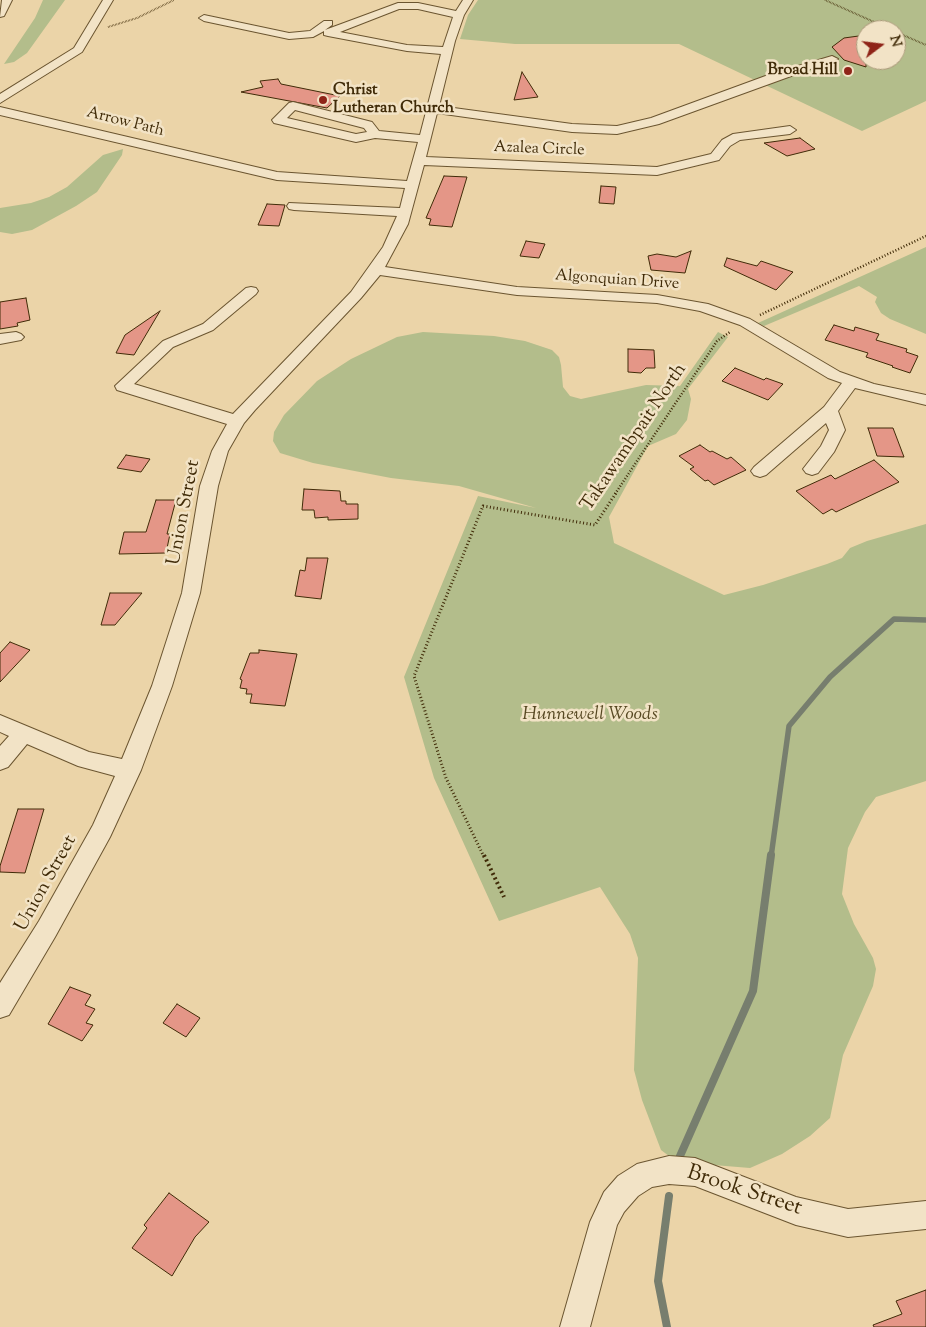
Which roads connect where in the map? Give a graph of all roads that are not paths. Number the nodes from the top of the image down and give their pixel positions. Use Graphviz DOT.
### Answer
graph roads {
  1 [pos="7,0"];
  2 [pos="108,0"];
  3 [pos="464,7"];
  4 [pos="0,14"];
  5 [pos="204,18"];
  6 [pos="324,29"];
  7 [pos="447,51"];
  8 [pos="832,58"];
  9 [pos="0,99"];
  10 [pos="432,108"];
  11 [pos="0,111"];
  12 [pos="790,130"];
  13 [pos="375,134"];
  14 [pos="425,140"];
  15 [pos="419,161"];
  16 [pos="414,181"];
  17 [pos="294,206"];
  18 [pos="405,212"];
  19 [pos="376,270"];
  20 [pos="251,291"];
  21 [pos="16,337"];
  22 [pos="0,339"];
  23 [pos="851,382"];
  24 [pos="926,400"];
  25 [pos="830,411"];
  26 [pos="237,421"];
  27 [pos="812,469"];
  28 [pos="760,471"];
  29 [pos="0,723"];
  30 [pos="24,734"];
  31 [pos="0,761"];
  32 [pos="130,770"];
  33 [pos="0,1006"];
  34 [pos="926,1215"];
  35 [pos="575,1327"];
  1 -- 4 [label="street"];
  2 -- 9 [label="street"];
  3 -- 6 [label="street"];
  3 -- 7 [label="street, Union Street"];
  5 -- 6 [label="street"];
  6 -- 7 [label="street"];
  7 -- 10 [label="street, Union Street"];
  8 -- 10 [label="street"];
  10 -- 14 [label="street, Union Street"];
  11 -- 16 [label="street, Arrow Path"];
  12 -- 15 [label="street, Azalea Circle"];
  13 -- 13 [label="street"];
  13 -- 14 [label="street"];
  14 -- 15 [label="street, Union Street"];
  15 -- 16 [label="street, Union Street"];
  16 -- 18 [label="street, Union Street"];
  17 -- 18 [label="street"];
  18 -- 19 [label="street, Union Street"];
  19 -- 23 [label="street, Algonquian Drive"];
  19 -- 26 [label="street, Union Street"];
  20 -- 26 [label="street"];
  21 -- 22 [label="street"];
  23 -- 24 [label="street, Algonquian Drive"];
  23 -- 25 [label="street"];
  25 -- 27 [label="street"];
  25 -- 28 [label="street"];
  26 -- 32 [label="street, Union Street"];
  29 -- 30 [label="street"];
  30 -- 31 [label="street"];
  30 -- 32 [label="street"];
  32 -- 33 [label="street, Union Street"];
  34 -- 35 [label="street, Brook Street"];
}
